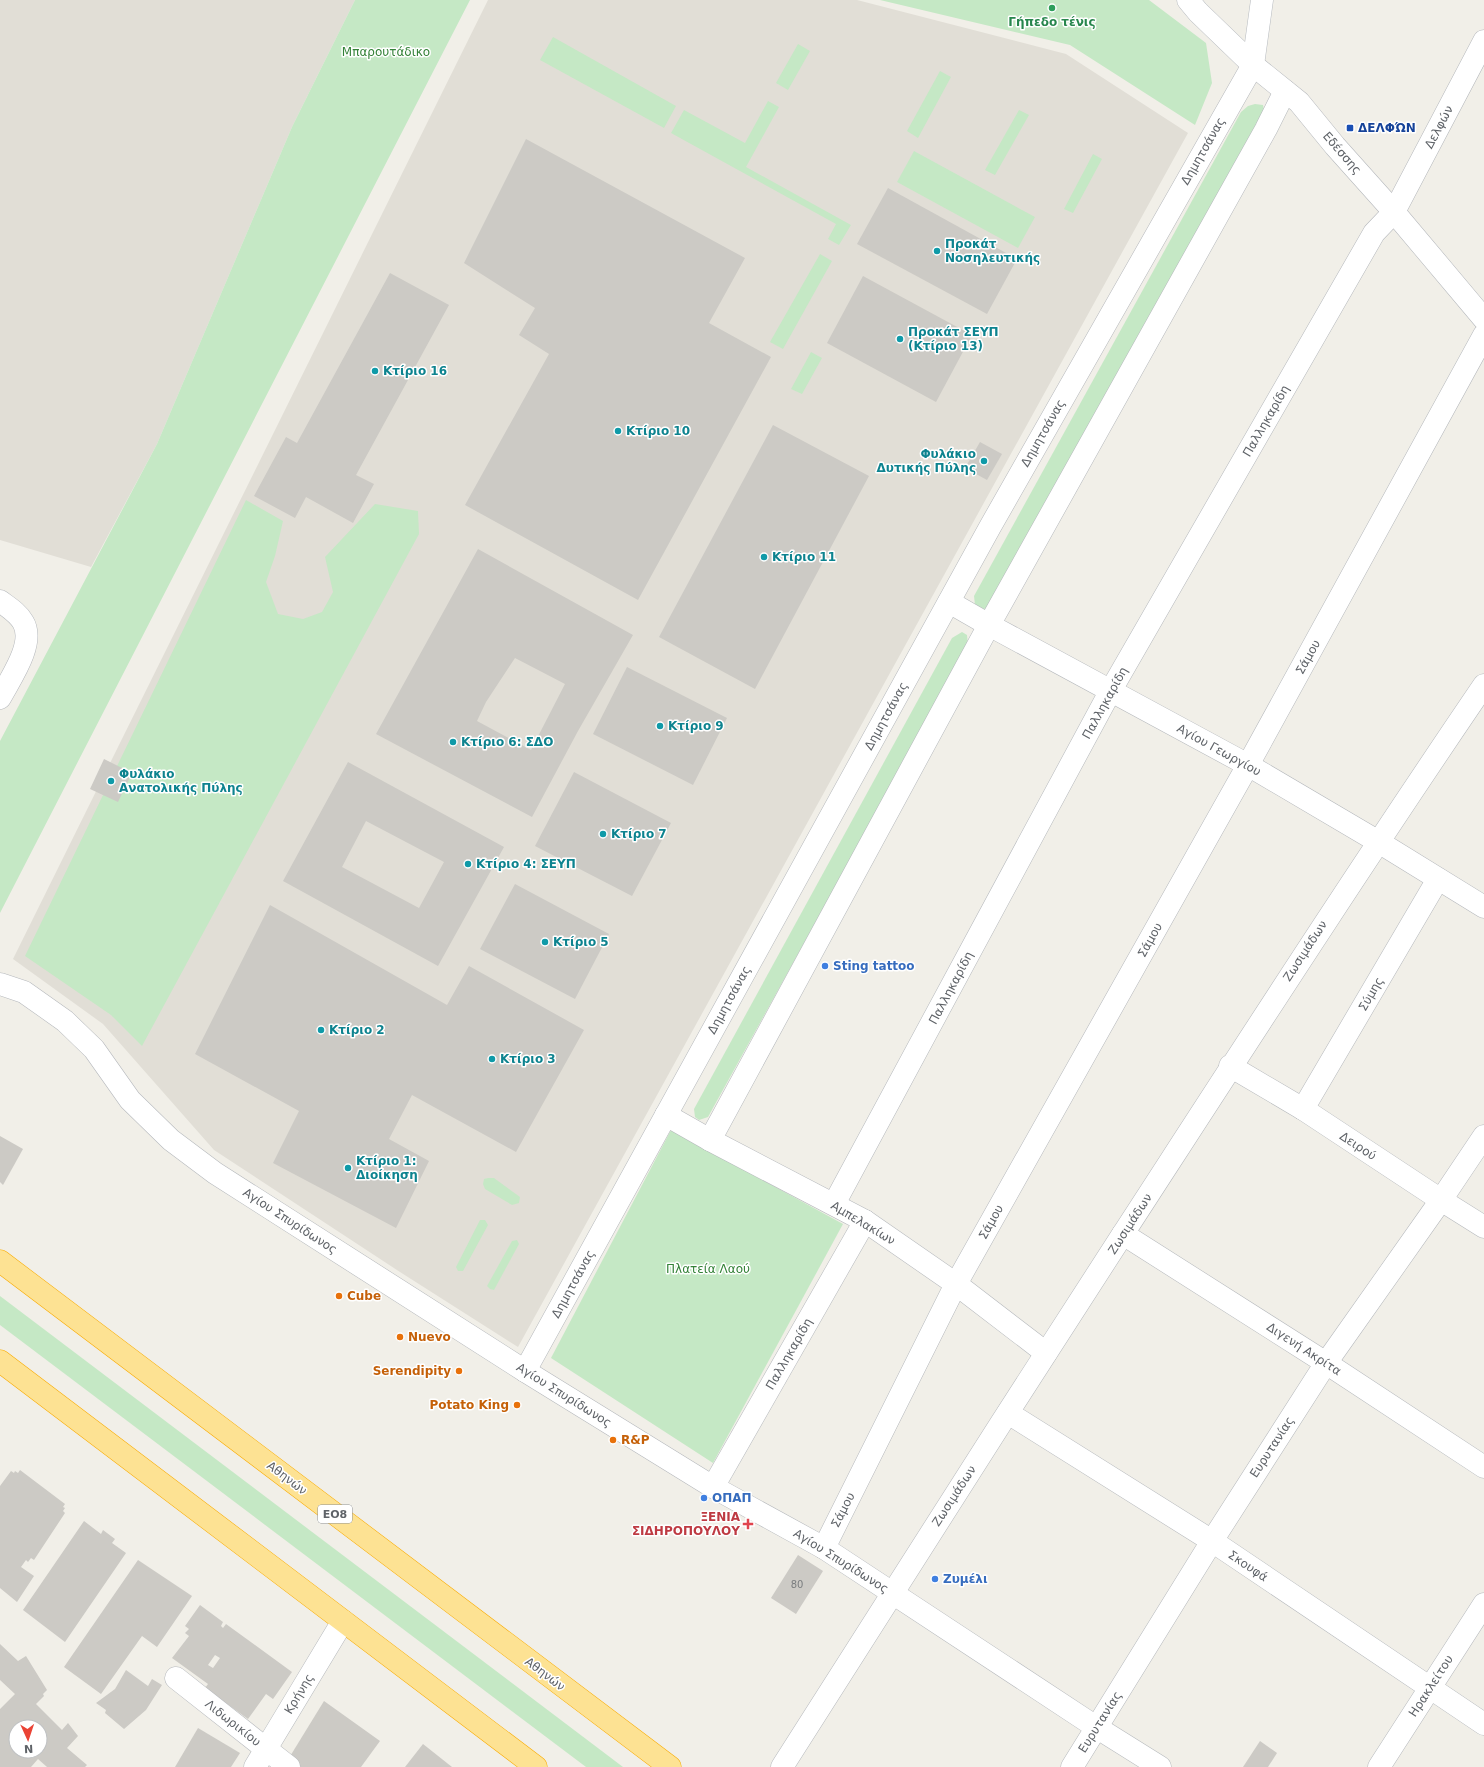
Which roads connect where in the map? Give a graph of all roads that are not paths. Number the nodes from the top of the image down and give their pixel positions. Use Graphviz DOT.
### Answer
graph roads {
  1 [pos="1188,0"];
  2 [pos="1262,0"];
  3 [pos="1484,41"];
  4 [pos="1252,65"];
  5 [pos="1285,90"];
  6 [pos="1394,212"];
  7 [pos="1484,319"];
  8 [pos="1484,335"];
  9 [pos="0,601"];
  10 [pos="949,602"];
  11 [pos="989,625"];
  12 [pos="1484,685"];
  13 [pos="1111,690"];
  14 [pos="0,698"];
  15 [pos="1248,765"];
  16 [pos="1378,841"];
  17 [pos="1438,879"];
  18 [pos="1484,907"];
  19 [pos="0,984"];
  20 [pos="1230,1066"];
  21 [pos="1303,1109"];
  22 [pos="666,1115"];
  23 [pos="1484,1136"];
  24 [pos="710,1140"];
  25 [pos="1441,1200"];
  26 [pos="834,1204"];
  27 [pos="865,1221"];
  28 [pos="1484,1227"];
  29 [pos="1123,1234"];
  30 [pos="0,1261"];
  31 [pos="956,1284"];
  32 [pos="1046,1354"];
  33 [pos="0,1361"];
  34 [pos="1326,1363"];
  35 [pos="525,1371"];
  36 [pos="1008,1413"];
  37 [pos="1484,1466"];
  38 [pos="713,1487"];
  39 [pos="1212,1541"];
  40 [pos="824,1548"];
  41 [pos="892,1593"];
  42 [pos="1484,1604"];
  43 [pos="343,1621"];
  44 [pos="176,1678"];
  45 [pos="1429,1689"];
  46 [pos="1484,1724"];
  47 [pos="1096,1727"];
  48 [pos="266,1749"];
  49 [pos="255,1767"];
  50 [pos="289,1767"];
  51 [pos="536,1767"];
  52 [pos="670,1767"];
  53 [pos="782,1767"];
  54 [pos="1072,1767"];
  55 [pos="1160,1767"];
  56 [pos="1379,1767"];
  1 -- 4 [label="street, Εδέσσης"];
  2 -- 4 [label="street"];
  3 -- 6 [label="street, Δελφών"];
  4 -- 5 [label="street, Εδέσσης"];
  4 -- 10 [label="street, Δημητσάνας"];
  5 -- 6 [label="street, Εδέσσης"];
  5 -- 11 [label="street"];
  6 -- 7 [label="street, Εδέσσης"];
  6 -- 13 [label="street, Παλληκαρίδη"];
  8 -- 15 [label="street, Σάμου"];
  9 -- 14 [label="street"];
  10 -- 11 [label="street, Αγίου Γεωργίου"];
  10 -- 22 [label="street, Δημητσάνας"];
  11 -- 13 [label="street, Αγίου Γεωργίου"];
  11 -- 24 [label="street"];
  12 -- 16 [label="street, Ζωσιμάδων"];
  13 -- 15 [label="street, Αγίου Γεωργίου"];
  13 -- 26 [label="street, Παλληκαρίδη"];
  15 -- 16 [label="street, Αγίου Γεωργίου"];
  15 -- 31 [label="street, Σάμου"];
  16 -- 17 [label="street, Αγίου Γεωργίου"];
  16 -- 20 [label="street, Ζωσιμάδων"];
  17 -- 18 [label="street, Αγίου Γεωργίου"];
  17 -- 21 [label="street, Σύμης"];
  19 -- 35 [label="street, Αγίου Σπυρίδωνος"];
  20 -- 21 [label="street, Δειρού"];
  20 -- 29 [label="street, Ζωσιμάδων"];
  21 -- 25 [label="street, Δειρού"];
  22 -- 24 [label="street, Αμπελακίων"];
  22 -- 35 [label="street, Δημητσάνας"];
  23 -- 25 [label="street, Ευρυτανίας"];
  24 -- 26 [label="street, Αμπελακίων"];
  25 -- 28 [label="street, Δειρού"];
  25 -- 34 [label="street, Ευρυτανίας"];
  26 -- 27 [label="street, Αμπελακίων"];
  27 -- 31 [label="street, Αμπελακίων"];
  27 -- 38 [label="street, Παλληκαρίδη"];
  29 -- 32 [label="street, Ζωσιμάδων"];
  29 -- 34 [label="street, Διγενή Ακρίτα"];
  30 -- 52 [label="highway, Αθηνών / ΕΟ8"];
  31 -- 32 [label="street, Αμπελακίων"];
  31 -- 40 [label="street, Σάμου"];
  32 -- 36 [label="street, Ζωσιμάδων"];
  33 -- 43 [label="highway"];
  34 -- 37 [label="street, Διγενή Ακρίτα"];
  34 -- 39 [label="street, Ευρυτανίας"];
  35 -- 38 [label="street, Αγίου Σπυρίδωνος"];
  36 -- 39 [label="street, Σκουφά"];
  36 -- 41 [label="street, Ζωσιμάδων"];
  38 -- 40 [label="street, Αγίου Σπυρίδωνος"];
  39 -- 45 [label="street, Σκουφά"];
  39 -- 47 [label="street, Ευρυτανίας"];
  40 -- 41 [label="street, Αγίου Σπυρίδωνος"];
  41 -- 47 [label="street, Αγίου Σπυρίδωνος"];
  41 -- 53 [label="street, Ζωσιμάδων"];
  42 -- 45 [label="street, Ηρακλείτου"];
  43 -- 48 [label="street, Κρήνης"];
  43 -- 51 [label="highway"];
  44 -- 48 [label="street, Λιδωρικίου"];
  45 -- 46 [label="street, Σκουφά"];
  45 -- 56 [label="street, Ηρακλείτου"];
  47 -- 54 [label="street, Ευρυτανίας"];
  47 -- 55 [label="street, Αγίου Σπυρίδωνος"];
  48 -- 49 [label="street, Κρήνης"];
  48 -- 50 [label="street, Λιδωρικίου"];
}
